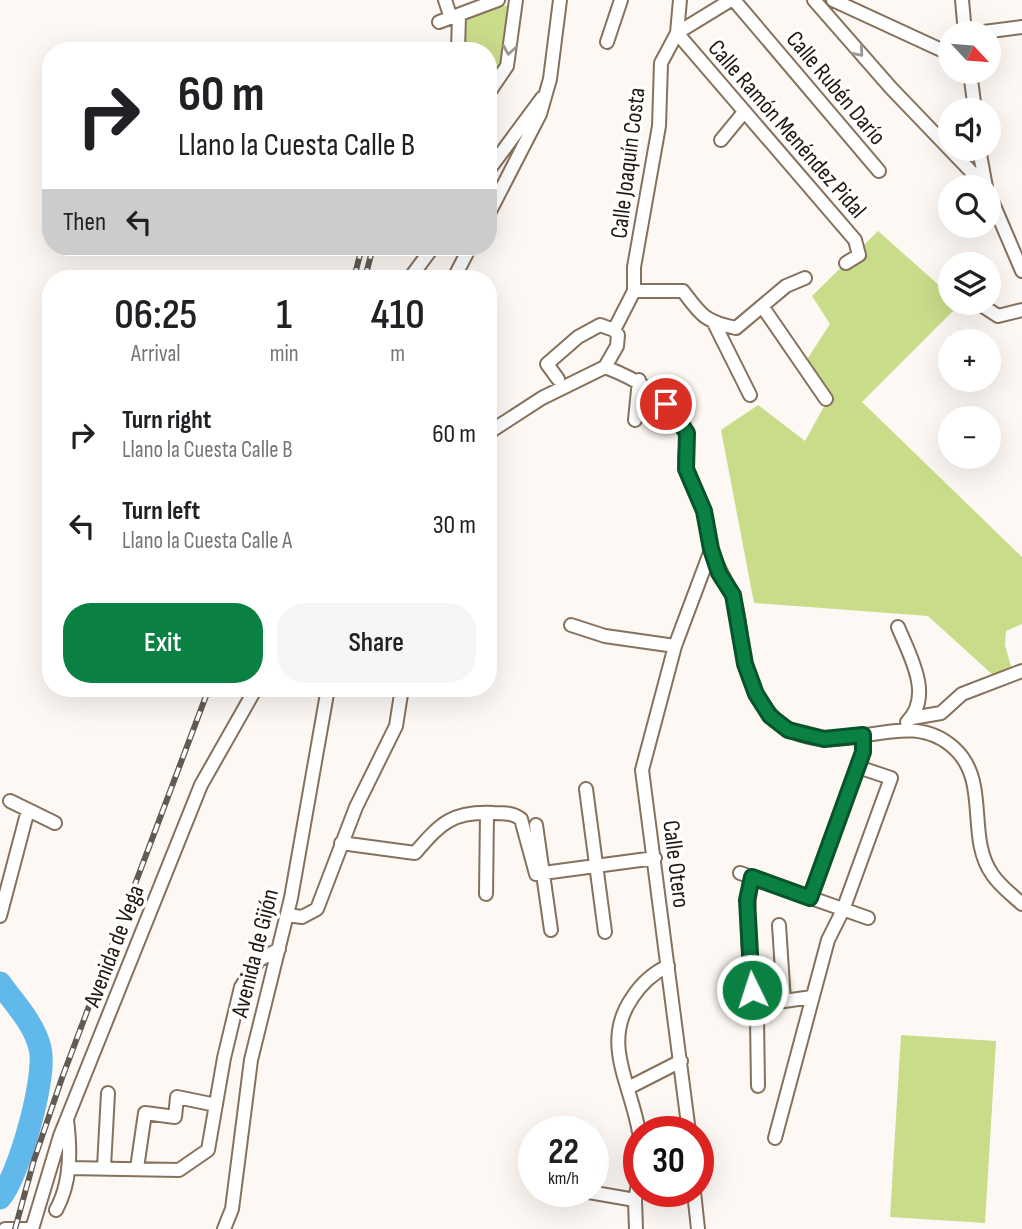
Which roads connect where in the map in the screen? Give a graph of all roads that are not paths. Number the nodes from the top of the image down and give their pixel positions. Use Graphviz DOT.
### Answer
graph roads {
  1 [pos="445,0"];
  2 [pos="498,0"];
  3 [pos="516,0"];
  4 [pos="560,0"];
  5 [pos="621,0"];
  6 [pos="680,0"];
  7 [pos="732,0"];
  8 [pos="814,0"];
  9 [pos="833,0"];
  10 [pos="962,0"];
  11 [pos="480,3"];
  12 [pos="450,18"];
  13 [pos="964,21"];
  14 [pos="1022,27"];
  15 [pos="1001,30"];
  16 [pos="677,33"];
  17 [pos="456,42"];
  18 [pos="607,42"];
  19 [pos="938,48"];
  20 [pos="497,81"];
  21 [pos="547,92"];
  22 [pos="744,112"];
  23 [pos="721,141"];
  24 [pos="497,159"];
  25 [pos="879,171"];
  26 [pos="974,175"];
  27 [pos="497,199"];
  28 [pos="1001,222"];
  29 [pos="846,263"];
  30 [pos="1022,271"];
  31 [pos="805,278"];
  32 [pos="634,291"];
  33 [pos="762,306"];
  34 [pos="1022,310"];
  35 [pos="996,315"];
  36 [pos="714,324"];
  37 [pos="614,330"];
  38 [pos="605,367"];
  39 [pos="558,379"];
  40 [pos="639,380"];
  41 [pos="750,395"];
  42 [pos="826,399"];
  43 [pos="635,421"];
  44 [pos="497,427"];
  45 [pos="711,549"];
  46 [pos="571,625"];
  47 [pos="898,626"];
  48 [pos="675,646"];
  49 [pos="1022,671"];
  50 [pos="251,697"];
  51 [pos="326,697"];
  52 [pos="401,697"];
  53 [pos="912,718"];
  54 [pos="899,729"];
  55 [pos="863,735"];
  56 [pos="858,766"];
  57 [pos="586,789"];
  58 [pos="9,801"];
  59 [pos="28,810"];
  60 [pos="487,813"];
  61 [pos="55,822"];
  62 [pos="536,825"];
  63 [pos="341,843"];
  64 [pos="655,858"];
  65 [pos="597,866"];
  66 [pos="542,873"];
  67 [pos="485,894"];
  68 [pos="810,898"];
  69 [pos="1022,904"];
  70 [pos="843,910"];
  71 [pos="288,915"];
  72 [pos="0,916"];
  73 [pos="868,918"];
  74 [pos="779,925"];
  75 [pos="551,930"];
  76 [pos="605,932"];
  77 [pos="279,949"];
  78 [pos="668,966"];
  79 [pos="811,997"];
  80 [pos="681,1061"];
  81 [pos="758,1086"];
  82 [pos="628,1088"];
  83 [pos="108,1093"];
  84 [pos="216,1104"];
  85 [pos="635,1116"];
  86 [pos="686,1116"];
  87 [pos="67,1120"];
  88 [pos="775,1138"];
  89 [pos="104,1167"];
  90 [pos="68,1168"];
  91 [pos="137,1168"];
  92 [pos="635,1207"];
  93 [pos="696,1207"];
  94 [pos="56,1210"];
  95 [pos="5,1229"];
  96 [pos="32,1229"];
  97 [pos="224,1229"];
  98 [pos="636,1229"];
  99 [pos="698,1229"];
  1 -- 12 [label="street"];
  2 -- 11 [label="street"];
  3 -- 20 [label="street, one-way"];
  4 -- 21 [label="street"];
  5 -- 18 [label="street"];
  6 -- 16 [label="street, Calle Joaquín Costa"];
  7 -- 16 [label="street"];
  7 -- 25 [label="street, Calle Rubén Darío"];
  8 -- 26 [label="street, one-way"];
  9 -- 19 [label="street"];
  10 -- 13 [label="street"];
  11 -- 12 [label="street"];
  12 -- 17 [label="street"];
  14 -- 15 [label="street"];
  16 -- 22 [label="street, Calle Ramón Menéndez Pidal"];
  16 -- 32 [label="street, Calle Joaquín Costa"];
  21 -- 24 [label="street"];
  21 -- 27 [label="street"];
  22 -- 23 [label="street"];
  22 -- 29 [label="street, Calle Ramón Menéndez Pidal"];
  28 -- 30 [label="street"];
  31 -- 33 [label="street"];
  32 -- 36 [label="street"];
  32 -- 37 [label="street, Calle Joaquín Costa"];
  33 -- 36 [label="street"];
  33 -- 42 [label="street"];
  34 -- 35 [label="street"];
  36 -- 41 [label="street"];
  37 -- 38 [label="street, Calle Joaquín Costa"];
  37 -- 39 [label="street"];
  38 -- 40 [label="street"];
  38 -- 44 [label="street"];
  40 -- 43 [label="street"];
  40 -- 45 [label="street"];
  45 -- 48 [label="street"];
  45 -- 55 [label="street"];
  46 -- 48 [label="street"];
  47 -- 53 [label="street"];
  48 -- 64 [label="street, Calle Otero"];
  49 -- 53 [label="street"];
  50 -- 87 [label="street, Avenida de Vega"];
  51 -- 71 [label="street, Avenida de Gijón"];
  52 -- 63 [label="street"];
  53 -- 54 [label="street"];
  54 -- 55 [label="street"];
  54 -- 69 [label="street"];
  55 -- 56 [label="street"];
  56 -- 68 [label="street"];
  56 -- 70 [label="street"];
  57 -- 65 [label="street"];
  58 -- 59 [label="street"];
  59 -- 61 [label="street"];
  59 -- 72 [label="street"];
  60 -- 63 [label="street"];
  60 -- 66 [label="street"];
  60 -- 67 [label="street"];
  62 -- 66 [label="street"];
  63 -- 71 [label="street"];
  64 -- 65 [label="street"];
  64 -- 78 [label="street, Calle Otero"];
  65 -- 66 [label="street"];
  65 -- 76 [label="street"];
  66 -- 75 [label="street"];
  68 -- 70 [label="street"];
  68 -- 81 [label="street"];
  70 -- 73 [label="street"];
  70 -- 79 [label="street"];
  71 -- 77 [label="street, Avenida de Gijón"];
  74 -- 79 [label="street"];
  77 -- 84 [label="street"];
  77 -- 97 [label="street, Avenida de Gijón"];
  78 -- 80 [label="street, Calle Otero"];
  78 -- 82 [label="street"];
  79 -- 88 [label="street"];
  80 -- 82 [label="street"];
  80 -- 86 [label="street, Calle Otero"];
  82 -- 85 [label="street"];
  83 -- 89 [label="street"];
  84 -- 91 [label="street"];
  84 -- 91 [label="street"];
  87 -- 90 [label="street"];
  87 -- 96 [label="street, Avenida de Vega"];
  89 -- 90 [label="street"];
  89 -- 91 [label="street"];
  90 -- 94 [label="street"];
  92 -- 98 [label="street"];
  93 -- 99 [label="street"];
  95 -- 96 [label="street"];
}
